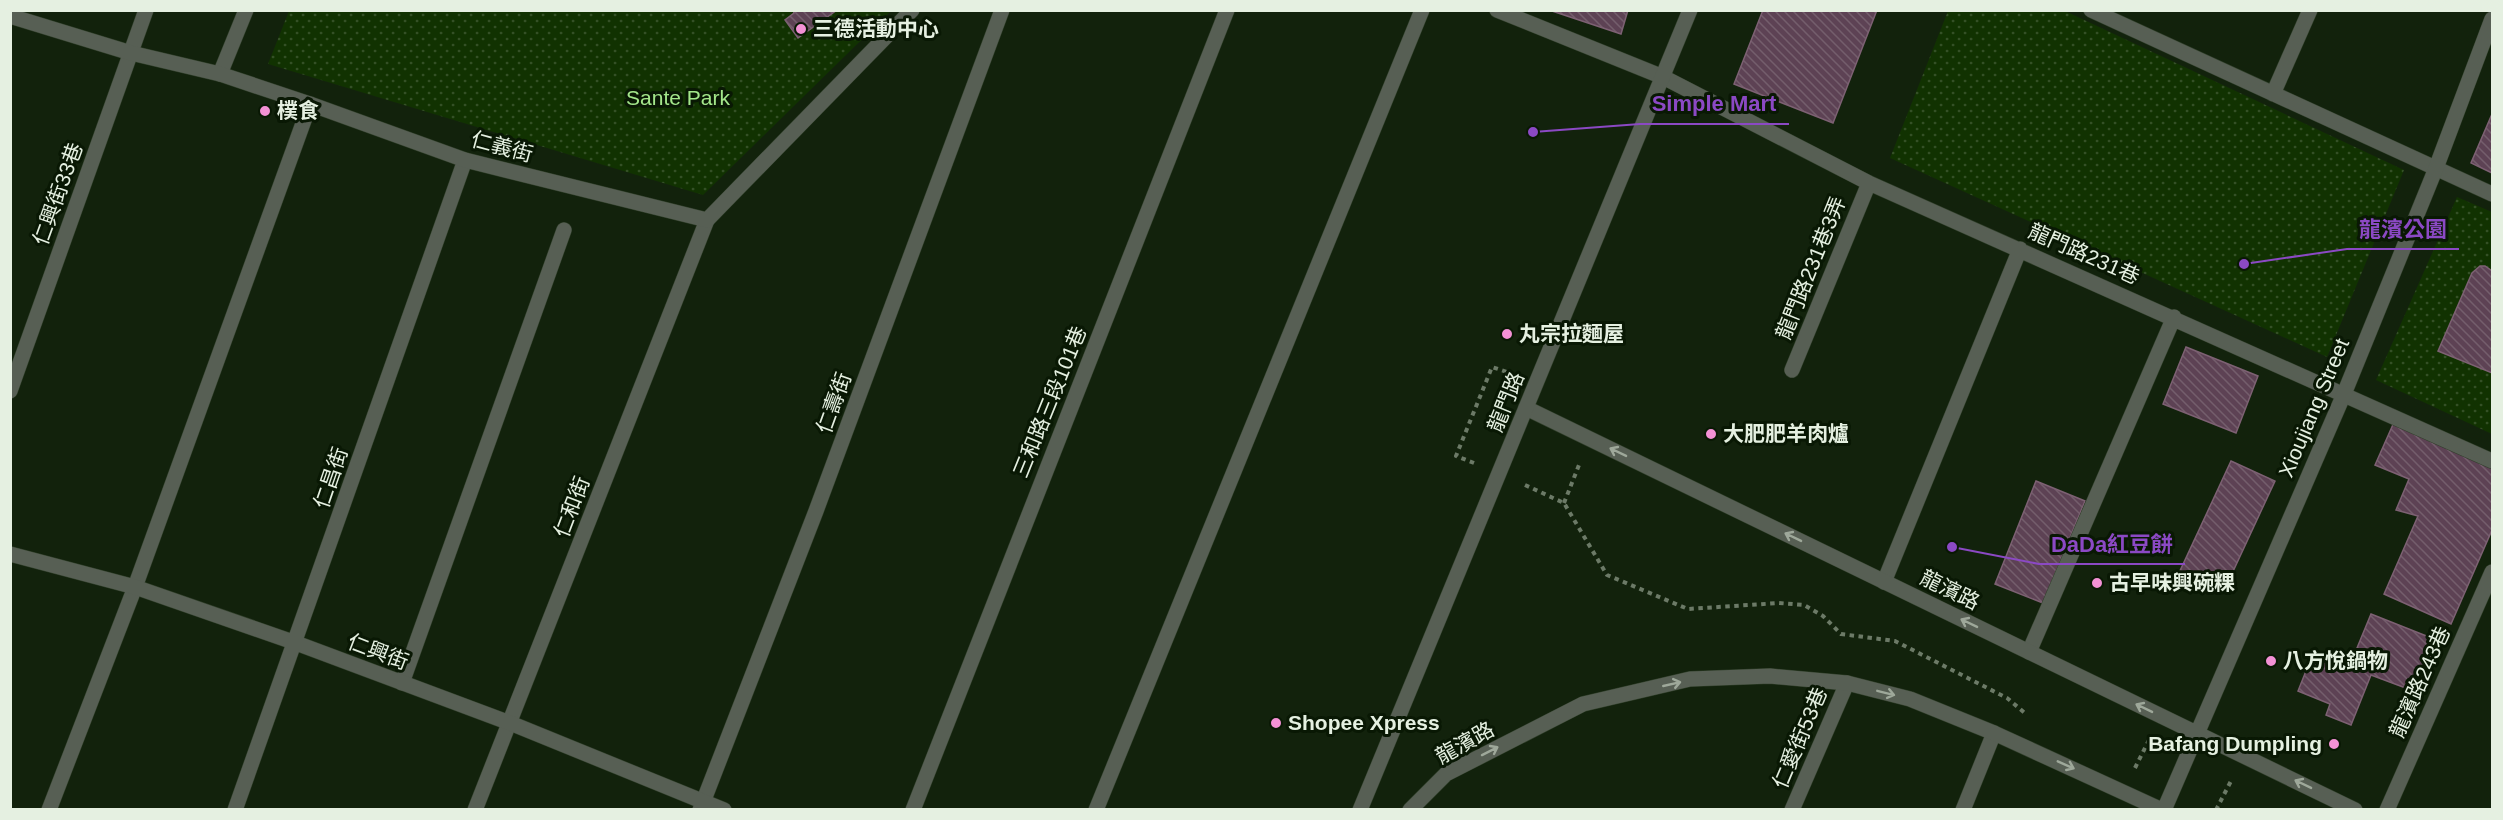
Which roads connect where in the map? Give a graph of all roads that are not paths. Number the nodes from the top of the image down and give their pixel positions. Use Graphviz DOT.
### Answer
graph roads {
  1 [pos="146,10"];
  2 [pos="246,10"];
  3 [pos="912,10"];
  4 [pos="1002,10"];
  5 [pos="1227,10"];
  6 [pos="1422,10"];
  7 [pos="1497,10"];
  8 [pos="1690,10"];
  9 [pos="2091,10"];
  10 [pos="2310,10"];
  11 [pos="10,16"];
  12 [pos="2122,17"];
  13 [pos="2493,19"];
  14 [pos="131,53"];
  15 [pos="220,74"];
  16 [pos="1663,77"];
  17 [pos="2273,94"];
  18 [pos="310,104"];
  19 [pos="465,160"];
  20 [pos="2436,168"];
  21 [pos="1869,183"];
  22 [pos="2493,194"];
  23 [pos="707,220"];
  24 [pos="564,230"];
  25 [pos="2020,249"];
  26 [pos="2174,317"];
  27 [pos="1792,370"];
  28 [pos="10,391"];
  29 [pos="2344,394"];
  30 [pos="1526,408"];
  31 [pos="2493,460"];
  32 [pos="10,554"];
  33 [pos="2493,572"];
  34 [pos="1884,582"];
  35 [pos="135,587"];
  36 [pos="296,643"];
  37 [pos="2029,652"];
  38 [pos="402,683"];
  39 [pos="1847,683"];
  40 [pos="510,723"];
  41 [pos="1994,733"];
  42 [pos="2197,733"];
  43 [pos="702,805"];
  44 [pos="49,810"];
  45 [pos="235,810"];
  46 [pos="475,810"];
  47 [pos="724,810"];
  48 [pos="912,810"];
  49 [pos="1096,810"];
  50 [pos="1360,810"];
  51 [pos="1410,810"];
  52 [pos="1792,810"];
  53 [pos="1963,810"];
  54 [pos="2163,810"];
  55 [pos="2355,810"];
  56 [pos="2386,810"];
  1 -- 14 [label="street, 仁興街33巷"];
  2 -- 15 [label="street"];
  3 -- 23 [label="street"];
  4 -- 43 [label="street, 仁壽街"];
  5 -- 48 [label="street, 三和路三段101巷"];
  6 -- 49 [label="street"];
  7 -- 16 [label="street, 龍門路231巷"];
  8 -- 16 [label="street, 龍門路"];
  9 -- 12 [label="street"];
  10 -- 17 [label="street"];
  11 -- 14 [label="street, 仁義街"];
  12 -- 17 [label="street"];
  13 -- 20 [label="street, Xioujiang Street"];
  14 -- 15 [label="street, 仁義街"];
  14 -- 28 [label="street, 仁興街33巷"];
  15 -- 18 [label="street, 仁義街"];
  16 -- 21 [label="street, 龍門路231巷"];
  16 -- 30 [label="street, 龍門路"];
  17 -- 20 [label="street"];
  18 -- 19 [label="street, 仁義街"];
  18 -- 35 [label="street"];
  19 -- 23 [label="street, 仁義街"];
  19 -- 36 [label="street, 仁昌街"];
  20 -- 22 [label="street"];
  20 -- 29 [label="street, Xioujiang Street"];
  21 -- 25 [label="street, 龍門路231巷"];
  21 -- 27 [label="street, 龍門路231巷3弄"];
  23 -- 40 [label="street, 仁和街"];
  24 -- 38 [label="street"];
  25 -- 26 [label="street, 龍門路231巷"];
  25 -- 34 [label="street"];
  26 -- 29 [label="street, 龍門路231巷"];
  26 -- 37 [label="street"];
  29 -- 31 [label="street, 龍門路231巷"];
  29 -- 42 [label="street, Xioujiang Street"];
  34 -- 30 [label="street, 龍濱路, one-way"];
  30 -- 50 [label="street, 龍門路"];
  32 -- 35 [label="street, 仁興街"];
  33 -- 56 [label="street, 龍濱路243巷"];
  37 -- 34 [label="street, 龍濱路, one-way"];
  35 -- 36 [label="street, 仁興街"];
  35 -- 44 [label="street"];
  36 -- 38 [label="street, 仁興街"];
  36 -- 45 [label="street, 仁昌街"];
  42 -- 37 [label="street, 龍濱路, one-way"];
  38 -- 40 [label="street, 仁興街"];
  39 -- 41 [label="street, 龍濱路, one-way"];
  51 -- 39 [label="street, 龍濱路, one-way"];
  39 -- 52 [label="street, 仁愛街53巷"];
  40 -- 43 [label="street, 仁興街"];
  40 -- 46 [label="street, 仁和街"];
  41 -- 53 [label="street"];
  41 -- 54 [label="street, 龍濱路, one-way"];
  42 -- 54 [label="street, Xioujiang Street"];
  55 -- 42 [label="street, 龍濱路, one-way"];
  43 -- 47 [label="street, 仁興街"];
}
